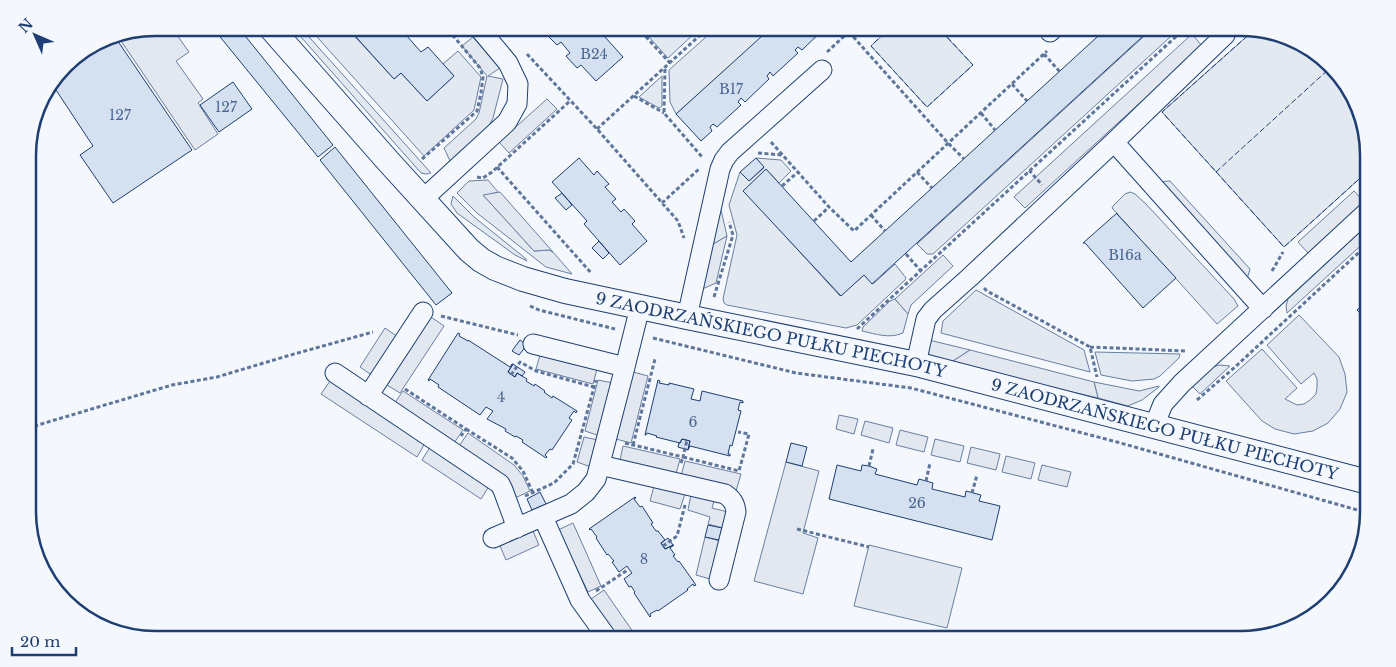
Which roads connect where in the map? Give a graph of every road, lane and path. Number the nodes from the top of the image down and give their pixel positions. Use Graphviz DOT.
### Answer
graph roads {
  1 [pos="277,36"];
  2 [pos="453,36"];
  3 [pos="485,36"];
  4 [pos="645,36"];
  5 [pos="700,36"];
  6 [pos="853,36"];
  7 [pos="1052,36"];
  8 [pos="1176,36"];
  9 [pos="1223,36"];
  10 [pos="523,50"];
  11 [pos="1044,54"];
  12 [pos="670,63"];
  13 [pos="665,68"];
  14 [pos="822,70"];
  15 [pos="1060,72"];
  16 [pos="1012,84"];
  17 [pos="634,96"];
  18 [pos="570,101"];
  19 [pos="1027,102"];
  20 [pos="664,113"];
  21 [pos="981,113"];
  22 [pos="758,128"];
  23 [pos="597,130"];
  24 [pos="995,130"];
  25 [pos="1114,142"];
  26 [pos="948,143"];
  27 [pos="757,153"];
  28 [pos="782,155"];
  29 [pos="422,159"];
  30 [pos="964,159"];
  31 [pos="706,162"];
  32 [pos="497,167"];
  33 [pos="798,172"];
  34 [pos="917,172"];
  35 [pos="473,176"];
  36 [pos="782,186"];
  37 [pos="932,188"];
  38 [pos="422,200"];
  39 [pos="829,207"];
  40 [pos="871,215"];
  41 [pos="1360,218"];
  42 [pos="814,221"];
  43 [pos="885,230"];
  44 [pos="685,240"];
  45 [pos="1360,251"];
  46 [pos="906,254"];
  47 [pos="920,270"];
  48 [pos="596,278"];
  49 [pos="987,291"];
  50 [pos="640,307"];
  51 [pos="1262,309"];
  52 [pos="423,312"];
  53 [pos="687,318"];
  54 [pos="373,332"];
  55 [pos="852,334"];
  56 [pos="527,345"];
  57 [pos="1090,347"];
  58 [pos="1192,351"];
  59 [pos="655,359"];
  60 [pos="601,361"];
  61 [pos="520,362"];
  62 [pos="916,364"];
  63 [pos="625,367"];
  64 [pos="335,374"];
  65 [pos="511,375"];
  66 [pos="1097,377"];
  67 [pos="594,387"];
  68 [pos="405,389"];
  69 [pos="368,396"];
  70 [pos="1197,400"];
  71 [pos="36,425"];
  72 [pos="1154,426"];
  73 [pos="466,429"];
  74 [pos="738,432"];
  75 [pos="633,445"];
  76 [pos="873,449"];
  77 [pos="451,451"];
  78 [pos="930,463"];
  79 [pos="600,465"];
  80 [pos="869,466"];
  81 [pos="977,475"];
  82 [pos="1360,480"];
  83 [pos="926,481"];
  84 [pos="683,484"];
  85 [pos="972,492"];
  86 [pos="533,493"];
  87 [pos="508,503"];
  88 [pos="543,517"];
  89 [pos="517,528"];
  90 [pos="797,529"];
  91 [pos="493,538"];
  92 [pos="663,546"];
  93 [pos="869,547"];
  94 [pos="629,569"];
  95 [pos="719,580"];
  96 [pos="580,600"];
  97 [pos="602,631"];
  1 -- 38 [label="street, 9 ZAODRZAŃSKIEGO PUŁKU PIECHOTY"];
  2 -- 29 [label="path"];
  3 -- 38 [label="street"];
  4 -- 12 [label="path"];
  5 -- 12 [label="path"];
  6 -- 26 [label="path"];
  7 -- 11 [label="path"];
  8 -- 47 [label="path"];
  9 -- 25 [label="street"];
  10 -- 18 [label="path"];
  11 -- 15 [label="path"];
  11 -- 16 [label="path"];
  12 -- 13 [label="path"];
  13 -- 17 [label="path"];
  13 -- 20 [label="path"];
  14 -- 22 [label="street"];
  16 -- 19 [label="path"];
  16 -- 21 [label="path"];
  17 -- 20 [label="path"];
  17 -- 23 [label="path"];
  18 -- 23 [label="path"];
  18 -- 32 [label="path"];
  20 -- 31 [label="path"];
  21 -- 24 [label="path"];
  21 -- 26 [label="path"];
  22 -- 28 [label="path"];
  22 -- 53 [label="street"];
  23 -- 44 [label="path"];
  25 -- 51 [label="street"];
  25 -- 62 [label="street"];
  26 -- 30 [label="path"];
  26 -- 34 [label="path"];
  27 -- 28 [label="path"];
  28 -- 33 [label="path"];
  32 -- 35 [label="path"];
  32 -- 48 [label="path"];
  33 -- 36 [label="path"];
  33 -- 39 [label="path"];
  34 -- 37 [label="path"];
  34 -- 40 [label="path"];
  38 -- 50 [label="street, 9 ZAODRZAŃSKIEGO PUŁKU PIECHOTY"];
  39 -- 40 [label="path"];
  39 -- 42 [label="path"];
  40 -- 43 [label="path"];
  41 -- 51 [label="street"];
  45 -- 70 [label="path"];
  46 -- 47 [label="path"];
  47 -- 55 [label="path"];
  49 -- 57 [label="path"];
  50 -- 53 [label="street, 9 ZAODRZAŃSKIEGO PUŁKU PIECHOTY"];
  50 -- 63 [label="street"];
  51 -- 72 [label="street"];
  52 -- 56 [label="path"];
  52 -- 69 [label="street"];
  53 -- 62 [label="street, 9 ZAODRZAŃSKIEGO PUŁKU PIECHOTY"];
  54 -- 71 [label="path"];
  56 -- 60 [label="street"];
  56 -- 61 [label="path"];
  57 -- 58 [label="path"];
  57 -- 66 [label="path"];
  59 -- 75 [label="path"];
  60 -- 63 [label="street"];
  60 -- 67 [label="path"];
  61 -- 65 [label="path"];
  61 -- 67 [label="path"];
  62 -- 72 [label="street, 9 ZAODRZAŃSKIEGO PUŁKU PIECHOTY"];
  63 -- 79 [label="street"];
  64 -- 69 [label="street"];
  67 -- 86 [label="path"];
  68 -- 73 [label="path"];
  69 -- 77 [label="street"];
  72 -- 82 [label="street, 9 ZAODRZAŃSKIEGO PUŁKU PIECHOTY"];
  73 -- 77 [label="path"];
  73 -- 86 [label="path"];
  74 -- 84 [label="path"];
  76 -- 80 [label="path"];
  77 -- 87 [label="street"];
  78 -- 83 [label="path"];
  79 -- 84 [label="street"];
  79 -- 88 [label="street"];
  81 -- 85 [label="path"];
  84 -- 92 [label="path"];
  84 -- 95 [label="street"];
  86 -- 87 [label="path"];
  87 -- 89 [label="street"];
  88 -- 89 [label="street"];
  88 -- 96 [label="street"];
  89 -- 91 [label="street"];
  90 -- 93 [label="path"];
  94 -- 96 [label="path"];
  96 -- 97 [label="street"];
}
